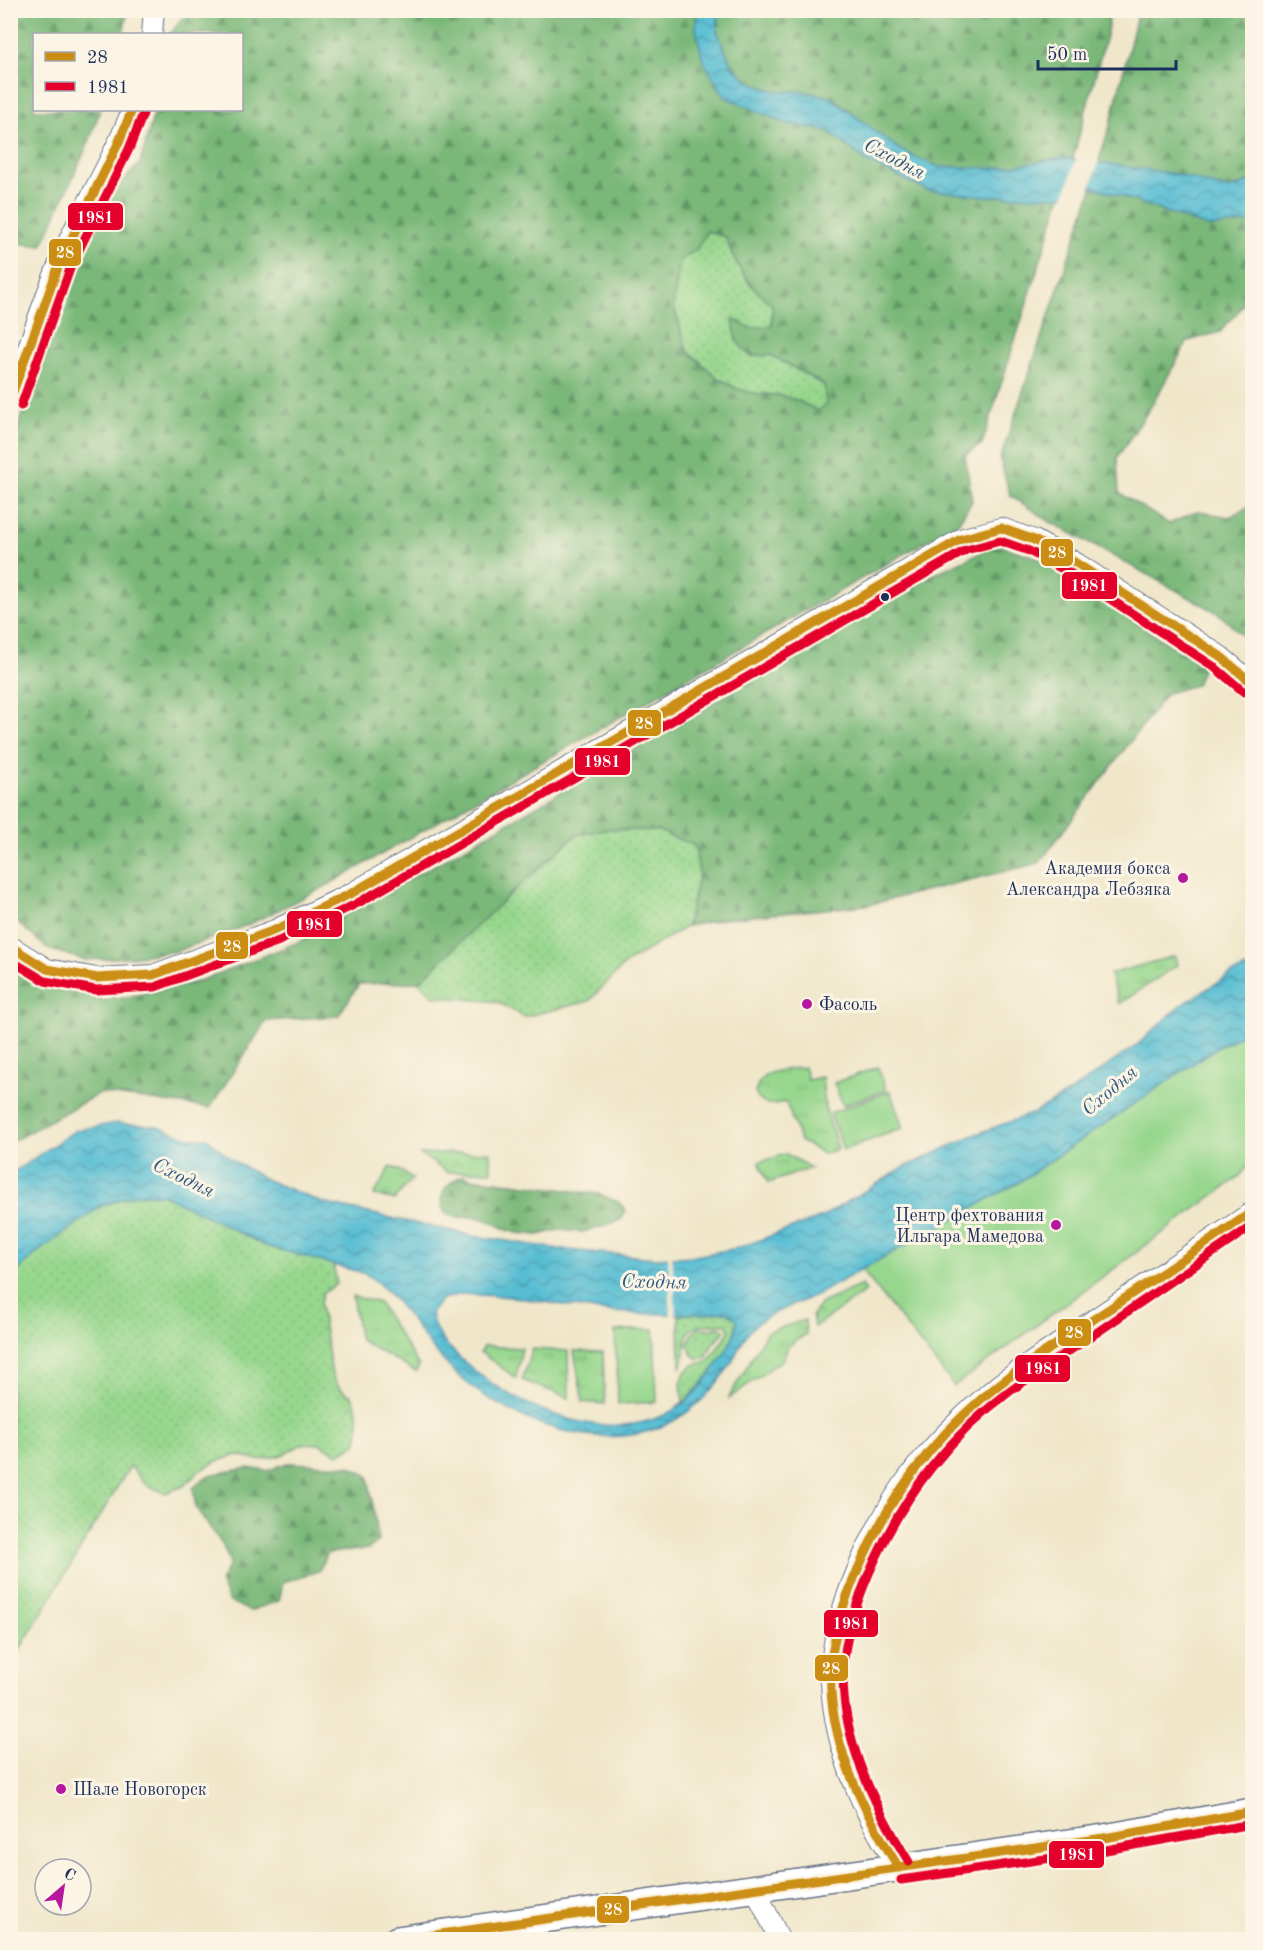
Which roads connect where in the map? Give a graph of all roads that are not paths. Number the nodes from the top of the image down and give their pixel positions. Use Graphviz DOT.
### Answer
graph roads {
  1 [pos="154,10"];
  2 [pos="152,33"];
  3 [pos="132,111"];
  4 [pos="10,402"];
  5 [pos="1252,682"];
  6 [pos="10,946"];
  7 [pos="1252,1212"];
  8 [pos="1252,1812"];
  9 [pos="899,1868"];
  10 [pos="755,1889"];
  11 [pos="397,1940"];
  12 [pos="780,1940"];
  1 -- 2 [label="street"];
  3 -- 4 [label="street"];
  5 -- 6 [label="street"];
  7 -- 9 [label="street"];
  8 -- 9 [label="main road"];
  9 -- 10 [label="main road"];
  10 -- 11 [label="main road"];
  10 -- 12 [label="street"];
}
